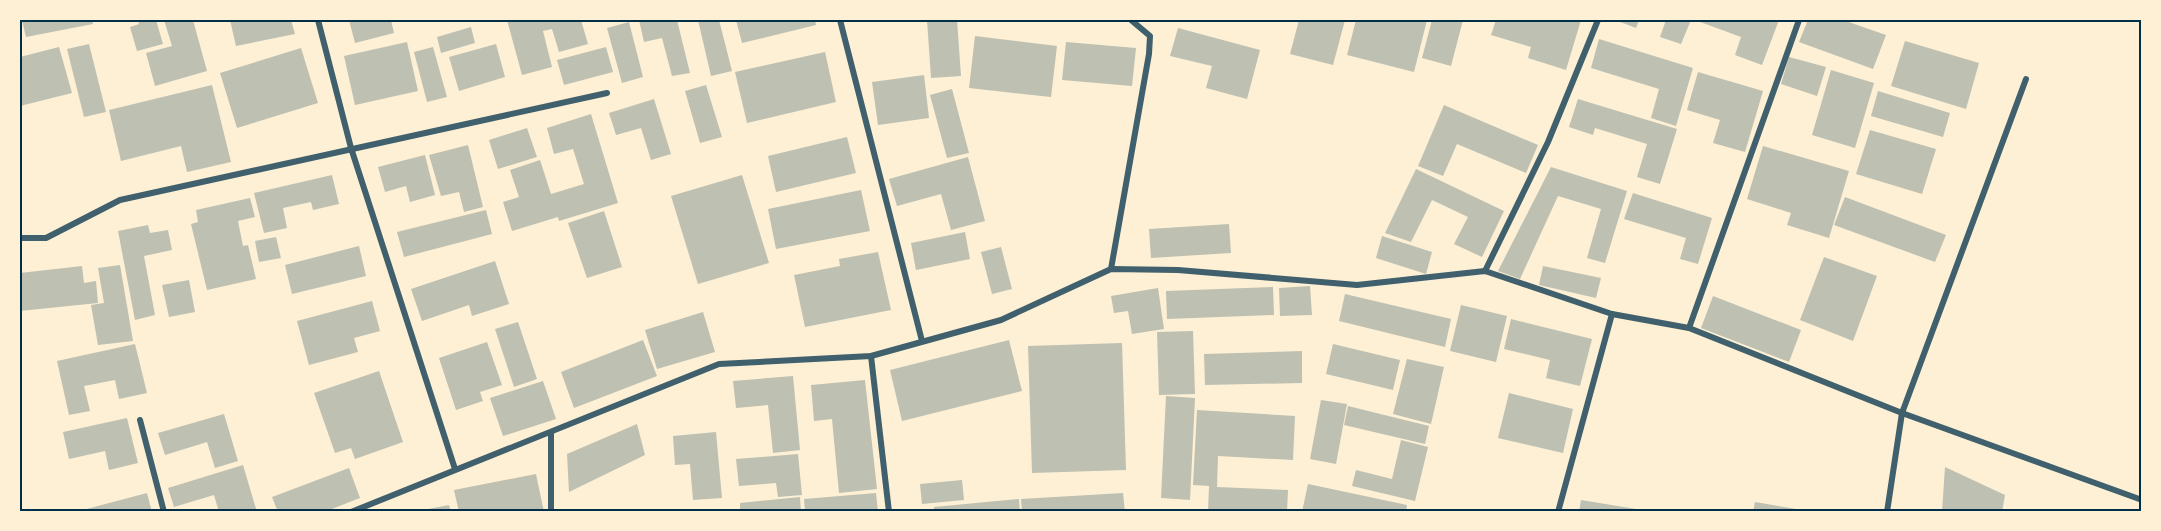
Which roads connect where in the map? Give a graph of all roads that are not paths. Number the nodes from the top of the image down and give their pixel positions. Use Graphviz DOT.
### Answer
graph roads {
  1 [pos="318,20"];
  2 [pos="840,20"];
  3 [pos="1131,20"];
  4 [pos="1598,20"];
  5 [pos="1799,20"];
  6 [pos="2026,79"];
  7 [pos="607,93"];
  8 [pos="351,148"];
  9 [pos="20,238"];
  10 [pos="1111,269"];
  11 [pos="1485,271"];
  12 [pos="1612,314"];
  13 [pos="1689,328"];
  14 [pos="922,341"];
  15 [pos="871,356"];
  16 [pos="1902,413"];
  17 [pos="140,420"];
  18 [pos="551,433"];
  19 [pos="455,469"];
  20 [pos="2142,500"];
  21 [pos="164,512"];
  22 [pos="351,512"];
  23 [pos="550,512"];
  24 [pos="889,512"];
  25 [pos="1558,512"];
  26 [pos="1887,512"];
  1 -- 8 [label="street"];
  2 -- 14 [label="street"];
  3 -- 10 [label="street"];
  4 -- 11 [label="street"];
  5 -- 13 [label="street"];
  6 -- 16 [label="street"];
  7 -- 8 [label="street"];
  8 -- 9 [label="street"];
  8 -- 19 [label="street"];
  10 -- 11 [label="street"];
  10 -- 14 [label="street"];
  11 -- 12 [label="street"];
  12 -- 13 [label="street"];
  12 -- 25 [label="street"];
  13 -- 16 [label="street"];
  14 -- 15 [label="street"];
  15 -- 18 [label="street"];
  15 -- 24 [label="street"];
  16 -- 20 [label="street"];
  16 -- 26 [label="street"];
  17 -- 21 [label="street"];
  18 -- 19 [label="street"];
  18 -- 23 [label="street"];
  19 -- 22 [label="street"];
}
